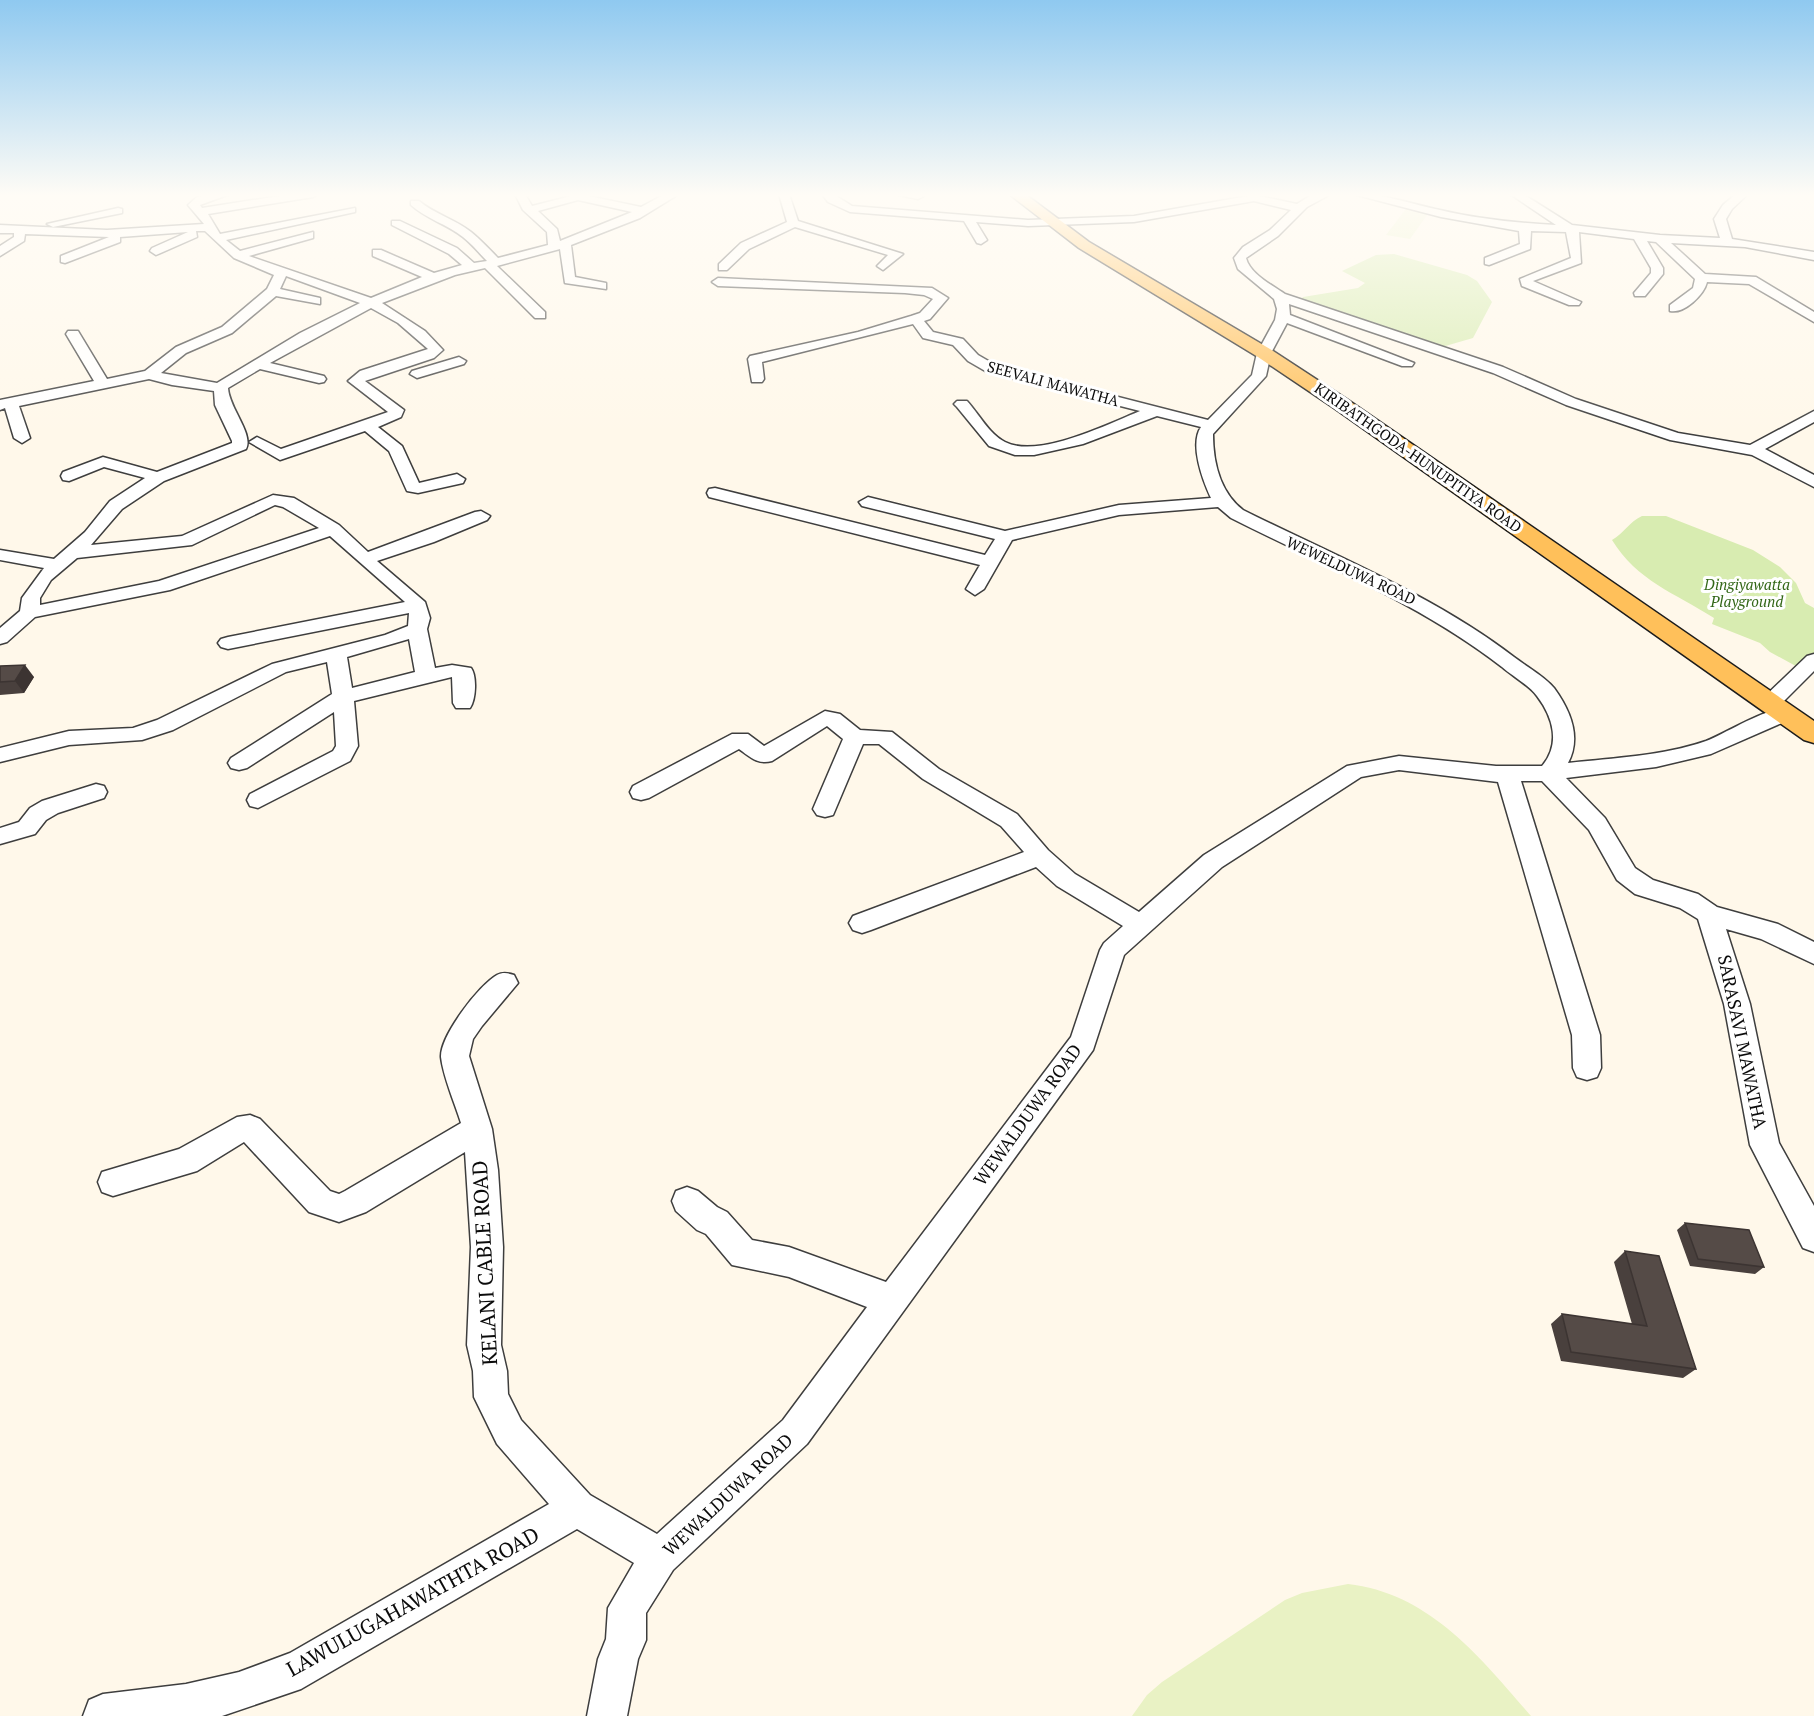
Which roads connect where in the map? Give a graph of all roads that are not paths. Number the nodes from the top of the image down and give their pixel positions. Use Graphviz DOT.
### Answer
graph roads {
  1 [pos="280,274"];
  2 [pos="290,274"];
  3 [pos="426,274"];
  4 [pos="448,274"];
  5 [pos="502,274"];
  6 [pos="567,274"];
  7 [pos="1135,274"];
  8 [pos="1250,274"];
  9 [pos="1539,274"];
  10 [pos="1657,274"];
  11 [pos="1698,274"];
  12 [pos="435,278"];
  13 [pos="1702,278"];
  14 [pos="718,282"];
  15 [pos="601,286"];
  16 [pos="273,291"];
  17 [pos="1640,293"];
  18 [pos="1280,297"];
  19 [pos="315,301"];
  20 [pos="1574,302"];
  21 [pos="372,303"];
  22 [pos="1675,308"];
  23 [pos="540,315"];
  24 [pos="1283,317"];
  25 [pos="1814,318"];
  26 [pos="916,319"];
  27 [pos="73,334"];
  28 [pos="1264,353"];
  29 [pos="459,361"];
  30 [pos="1407,363"];
  31 [pos="258,364"];
  32 [pos="150,374"];
  33 [pos="319,379"];
  34 [pos="757,379"];
  35 [pos="97,384"];
  36 [pos="221,388"];
  37 [pos="366,390"];
  38 [pos="5,404"];
  39 [pos="962,404"];
  40 [pos="98,405"];
  41 [pos="1155,411"];
  42 [pos="1814,416"];
  43 [pos="1212,425"];
  44 [pos="368,426"];
  45 [pos="281,436"];
  46 [pos="22,438"];
  47 [pos="257,442"];
  48 [pos="239,447"];
  49 [pos="1752,450"];
  50 [pos="69,476"];
  51 [pos="158,477"];
  52 [pos="457,479"];
  53 [pos="1814,482"];
  54 [pos="715,493"];
  55 [pos="868,502"];
  56 [pos="1222,502"];
  57 [pos="481,516"];
  58 [pos="333,529"];
  59 [pos="1005,536"];
  60 [pos="0,555"];
  61 [pos="65,559"];
  62 [pos="365,559"];
  63 [pos="990,562"];
  64 [pos="975,589"];
  65 [pos="416,606"];
  66 [pos="29,613"];
  67 [pos="417,629"];
  68 [pos="0,638"];
  69 [pos="228,643"];
  70 [pos="336,652"];
  71 [pos="1814,660"];
  72 [pos="426,676"];
  73 [pos="343,697"];
  74 [pos="464,703"];
  75 [pos="1776,709"];
  76 [pos="1814,734"];
  77 [pos="855,737"];
  78 [pos="0,755"];
  79 [pos="239,764"];
  80 [pos="1507,773"];
  81 [pos="1548,773"];
  82 [pos="96,792"];
  83 [pos="641,792"];
  84 [pos="258,800"];
  85 [pos="825,809"];
  86 [pos="0,836"];
  87 [pos="1040,856"];
  88 [pos="1709,915"];
  89 [pos="862,923"];
  90 [pos="1141,925"];
  91 [pos="1814,954"];
  92 [pos="505,983"];
  93 [pos="1587,1068"];
  94 [pos="477,1130"];
  95 [pos="113,1182"];
  96 [pos="687,1201"];
  97 [pos="1814,1237"];
  98 [pos="891,1303"];
  99 [pos="577,1508"];
  100 [pos="660,1557"];
  101 [pos="103,1714"];
  102 [pos="607,1716"];
  1 -- 16 [label="street"];
  2 -- 21 [label="street"];
  3 -- 12 [label="street"];
  4 -- 12 [label="street"];
  5 -- 23 [label="street"];
  6 -- 15 [label="street"];
  7 -- 28 [label="main road, KIRIBATHGODA-HUNUPITIYA ROAD"];
  8 -- 18 [label="street"];
  9 -- 20 [label="street"];
  10 -- 17 [label="street"];
  11 -- 13 [label="street"];
  12 -- 21 [label="street"];
  13 -- 22 [label="street"];
  13 -- 25 [label="street"];
  14 -- 26 [label="street"];
  16 -- 19 [label="street"];
  16 -- 32 [label="street"];
  18 -- 24 [label="street"];
  18 -- 49 [label="street"];
  21 -- 31 [label="street"];
  21 -- 37 [label="street"];
  24 -- 28 [label="street"];
  24 -- 30 [label="street"];
  26 -- 34 [label="street"];
  26 -- 41 [label="street, SEEVALI MAWATHA"];
  27 -- 35 [label="street"];
  28 -- 43 [label="street"];
  28 -- 75 [label="main road, KIRIBATHGODA-HUNUPITIYA ROAD"];
  29 -- 37 [label="street"];
  31 -- 33 [label="street"];
  31 -- 36 [label="street"];
  32 -- 35 [label="street"];
  32 -- 36 [label="street"];
  35 -- 38 [label="street"];
  35 -- 40 [label="street"];
  36 -- 48 [label="street"];
  37 -- 44 [label="street"];
  38 -- 46 [label="street"];
  39 -- 41 [label="street"];
  41 -- 43 [label="street, SEEVALI MAWATHA"];
  42 -- 49 [label="street"];
  43 -- 56 [label="street"];
  44 -- 47 [label="street"];
  44 -- 52 [label="street"];
  45 -- 47 [label="street"];
  47 -- 48 [label="street"];
  48 -- 51 [label="street"];
  49 -- 53 [label="street"];
  50 -- 51 [label="street"];
  51 -- 61 [label="street"];
  54 -- 63 [label="street"];
  55 -- 59 [label="street"];
  56 -- 59 [label="street"];
  56 -- 81 [label="street, WEWELDUWA ROAD"];
  57 -- 62 [label="street"];
  58 -- 61 [label="street"];
  58 -- 62 [label="street"];
  58 -- 66 [label="street"];
  59 -- 63 [label="street"];
  60 -- 61 [label="street"];
  61 -- 66 [label="street"];
  62 -- 65 [label="street"];
  63 -- 64 [label="street"];
  65 -- 67 [label="street"];
  65 -- 69 [label="street"];
  66 -- 68 [label="street"];
  67 -- 70 [label="street"];
  67 -- 72 [label="street"];
  70 -- 73 [label="street"];
  70 -- 78 [label="street"];
  71 -- 75 [label="street"];
  72 -- 73 [label="street"];
  72 -- 74 [label="street"];
  73 -- 79 [label="street"];
  73 -- 84 [label="street"];
  75 -- 76 [label="main road, KIRIBATHGODA-HUNUPITIYA ROAD"];
  75 -- 81 [label="street, WEWALDUWA ROAD"];
  77 -- 83 [label="street"];
  77 -- 85 [label="street"];
  77 -- 87 [label="street"];
  80 -- 81 [label="street, WEWALDUWA ROAD"];
  80 -- 90 [label="street, WEWALDUWA ROAD"];
  80 -- 93 [label="street"];
  81 -- 88 [label="street"];
  82 -- 86 [label="street"];
  87 -- 89 [label="street"];
  87 -- 90 [label="street"];
  88 -- 91 [label="street"];
  88 -- 97 [label="street, SARASAVI MAWATHA"];
  90 -- 98 [label="street, WEWALDUWA ROAD"];
  92 -- 94 [label="street, KELANI CABLE ROAD"];
  94 -- 95 [label="street"];
  94 -- 99 [label="street, KELANI CABLE ROAD"];
  96 -- 98 [label="street"];
  98 -- 100 [label="street, WEWALDUWA ROAD"];
  99 -- 100 [label="street, KELANI CABLE ROAD"];
  99 -- 101 [label="street, LAWULUGAHAWATHTA ROAD"];
  100 -- 102 [label="street, WEWALDUWA ROAD"];
}
